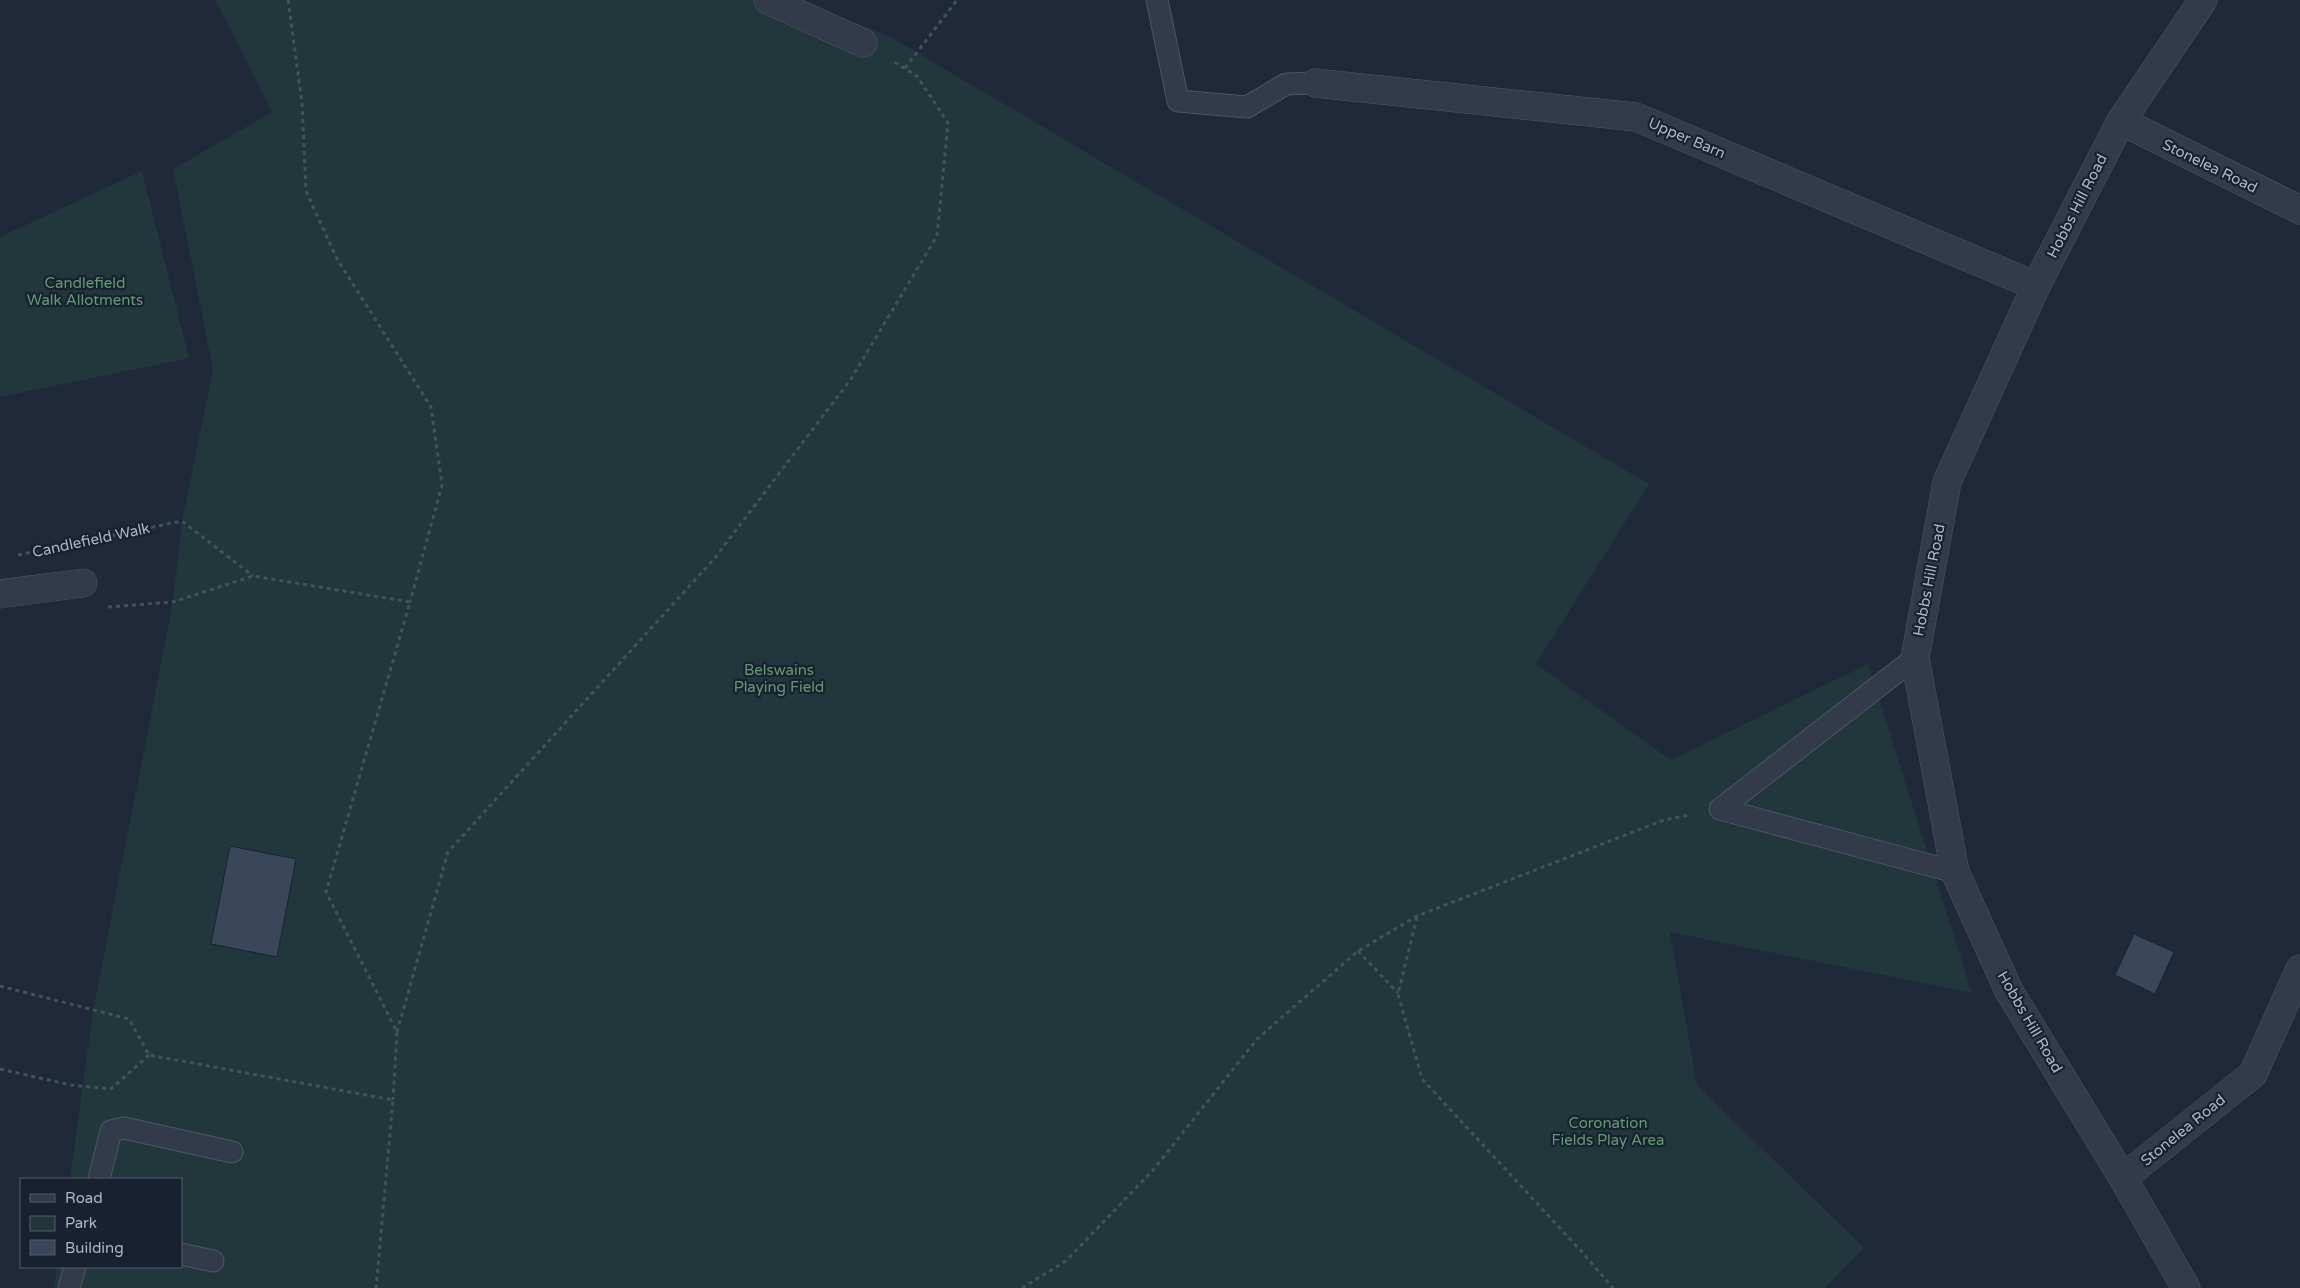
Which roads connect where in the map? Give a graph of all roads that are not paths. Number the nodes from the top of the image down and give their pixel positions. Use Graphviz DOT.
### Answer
graph roads {
  1 [pos="768,0"];
  2 [pos="1157,0"];
  3 [pos="2203,0"];
  4 [pos="863,43"];
  5 [pos="1315,83"];
  6 [pos="2121,121"];
  7 [pos="2300,210"];
  8 [pos="2036,286"];
  9 [pos="83,583"];
  10 [pos="0,594"];
  11 [pos="1915,658"];
  12 [pos="1955,872"];
  13 [pos="2300,970"];
  14 [pos="232,1152"];
  15 [pos="99,1178"];
  16 [pos="2123,1178"];
  17 [pos="182,1254"];
  18 [pos="213,1261"];
  19 [pos="75,1268"];
  20 [pos="69,1288"];
  21 [pos="2186,1288"];
  1 -- 4 [label="street"];
  2 -- 5 [label="lane"];
  3 -- 6 [label="street, Hobbs Hill Road"];
  5 -- 8 [label="street, Upper Barn"];
  6 -- 7 [label="street, Stonelea Road"];
  6 -- 8 [label="street, Hobbs Hill Road"];
  8 -- 11 [label="street, Hobbs Hill Road"];
  9 -- 10 [label="street"];
  11 -- 12 [label="street, Hobbs Hill Road"];
  11 -- 12 [label="lane"];
  12 -- 16 [label="street, Hobbs Hill Road"];
  13 -- 16 [label="street, Stonelea Road"];
  14 -- 15 [label="lane"];
  16 -- 21 [label="street"];
  17 -- 18 [label="lane"];
  19 -- 20 [label="lane"];
}
